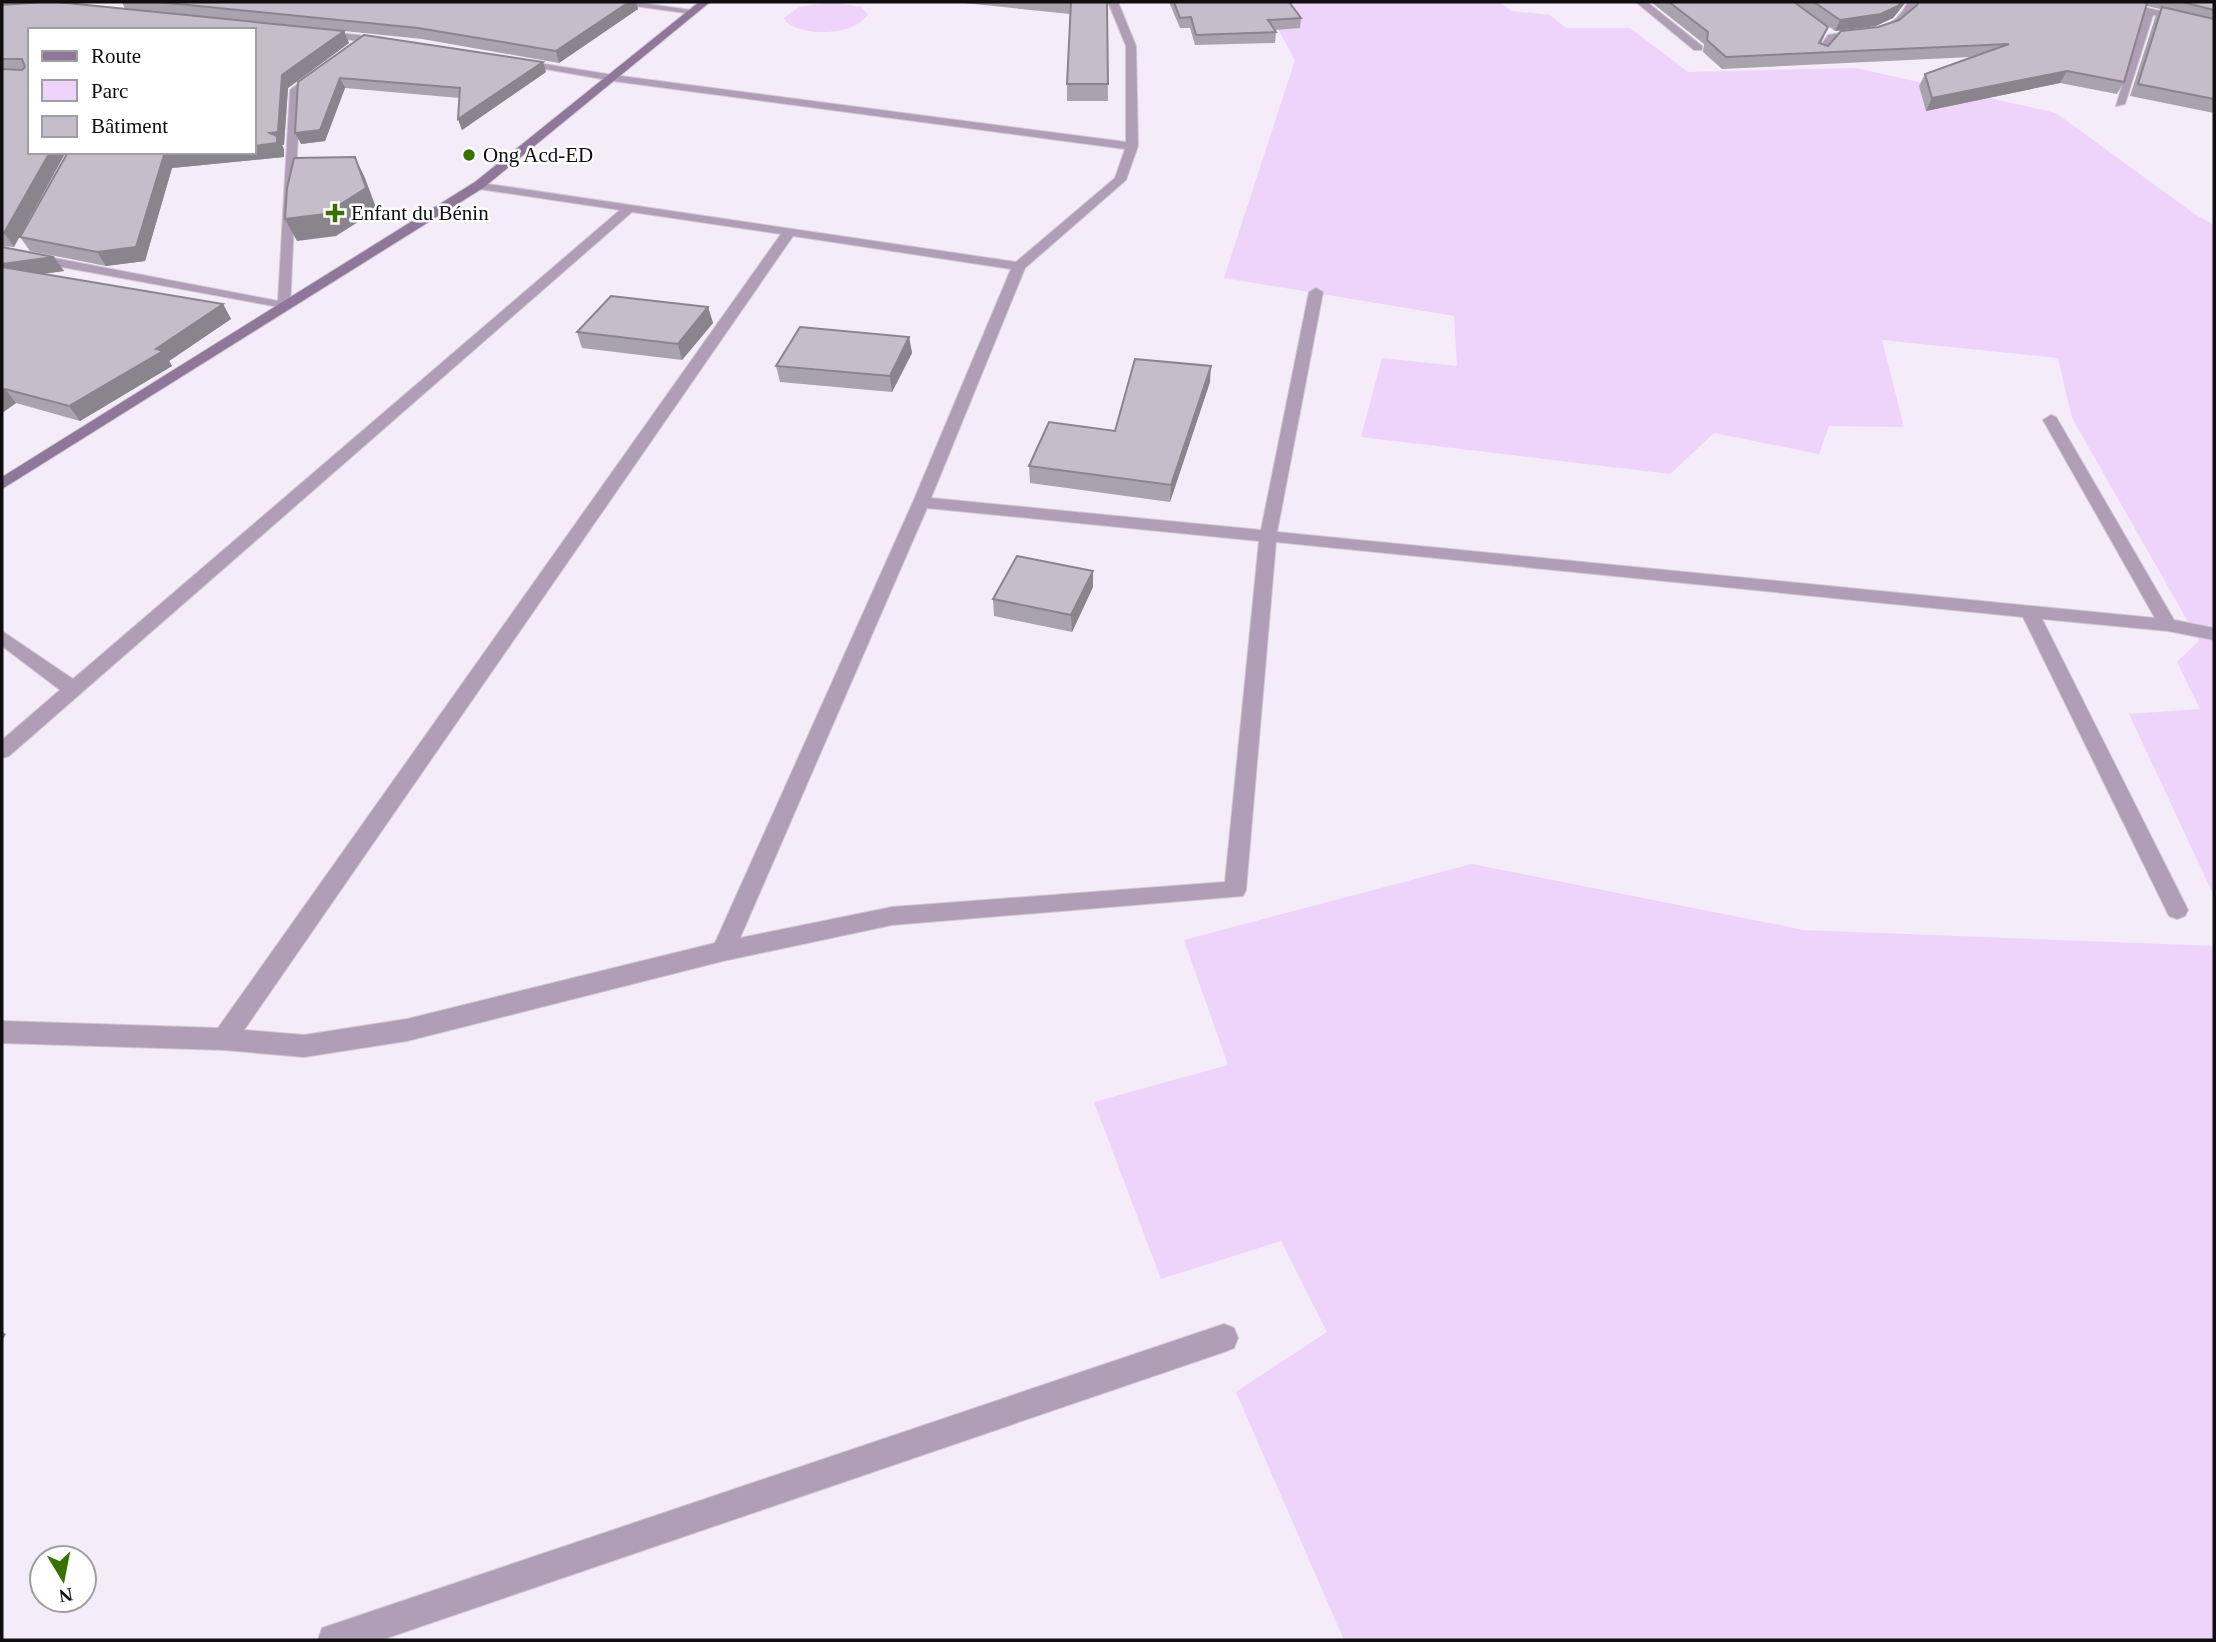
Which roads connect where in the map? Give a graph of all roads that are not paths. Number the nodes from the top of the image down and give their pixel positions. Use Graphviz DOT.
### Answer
graph roads {
  1 [pos="5,2"];
  2 [pos="610,2"];
  3 [pos="705,2"];
  4 [pos="1113,2"];
  5 [pos="1641,2"];
  6 [pos="1913,2"];
  7 [pos="2112,2"];
  8 [pos="60,7"];
  9 [pos="694,11"];
  10 [pos="2149,12"];
  11 [pos="2214,27"];
  12 [pos="1822,30"];
  13 [pos="314,34"];
  14 [pos="1832,37"];
  15 [pos="365,39"];
  16 [pos="399,42"];
  17 [pos="1698,48"];
  18 [pos="1821,52"];
  19 [pos="345,53"];
  20 [pos="504,59"];
  21 [pos="325,68"];
  22 [pos="613,78"];
  23 [pos="2120,104"];
  24 [pos="1132,146"];
  25 [pos="479,185"];
  26 [pos="629,208"];
  27 [pos="789,232"];
  28 [pos="2,252"];
  29 [pos="1019,266"];
  30 [pos="1316,292"];
  31 [pos="285,306"];
  32 [pos="2050,420"];
  33 [pos="2,484"];
  34 [pos="921,502"];
  35 [pos="1268,536"];
  36 [pos="2029,611"];
  37 [pos="2168,625"];
  38 [pos="2214,634"];
  39 [pos="2,637"];
  40 [pos="73,689"];
  41 [pos="2,751"];
  42 [pos="2176,910"];
  43 [pos="723,951"];
  44 [pos="2,1032"];
  45 [pos="224,1039"];
  46 [pos="1224,1338"];
  47 [pos="334,1640"];
  1 -- 8 [label="street"];
  2 -- 9 [label="street"];
  3 -- 9 [label="street"];
  4 -- 24 [label="street"];
  5 -- 17 [label="street"];
  6 -- 14 [label="street"];
  7 -- 10 [label="street"];
  9 -- 22 [label="street"];
  10 -- 11 [label="street"];
  10 -- 23 [label="street"];
  12 -- 14 [label="street"];
  13 -- 15 [label="street"];
  14 -- 18 [label="street"];
  15 -- 16 [label="street"];
  15 -- 19 [label="street"];
  20 -- 22 [label="street"];
  21 -- 31 [label="street"];
  22 -- 24 [label="street"];
  22 -- 25 [label="street"];
  24 -- 29 [label="street"];
  25 -- 26 [label="street"];
  25 -- 31 [label="street"];
  26 -- 27 [label="street"];
  26 -- 40 [label="street"];
  27 -- 29 [label="street"];
  27 -- 45 [label="street"];
  28 -- 31 [label="street"];
  29 -- 34 [label="street"];
  30 -- 35 [label="street"];
  31 -- 33 [label="street"];
  32 -- 37 [label="street"];
  34 -- 35 [label="street"];
  34 -- 43 [label="street"];
  35 -- 36 [label="street"];
  35 -- 43 [label="street"];
  36 -- 37 [label="street"];
  36 -- 42 [label="street"];
  37 -- 38 [label="street"];
  39 -- 40 [label="street"];
  40 -- 41 [label="street"];
  43 -- 45 [label="street"];
  44 -- 45 [label="street"];
  46 -- 47 [label="street"];
}
